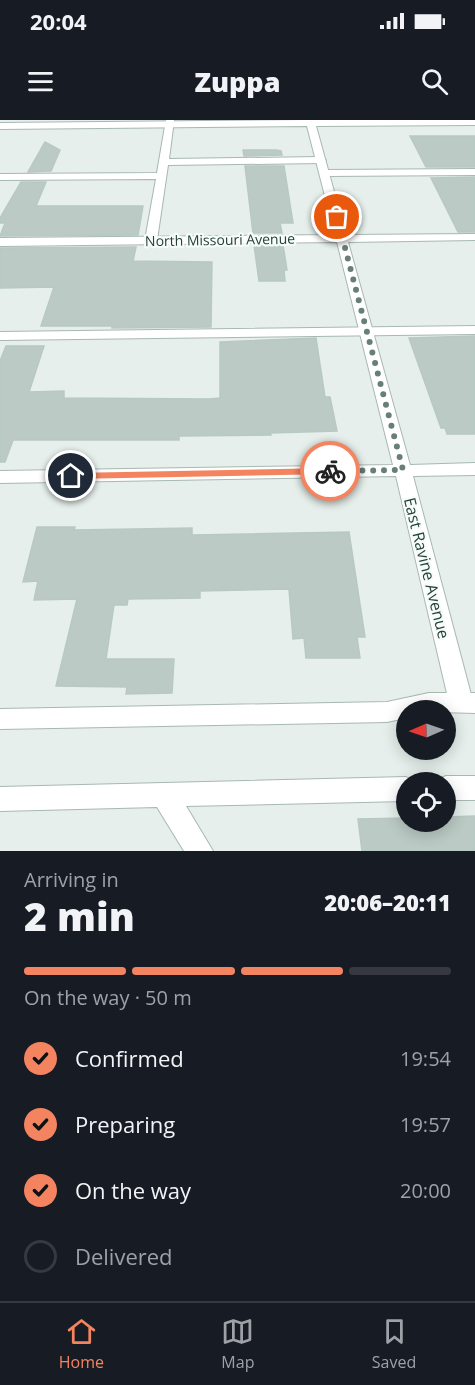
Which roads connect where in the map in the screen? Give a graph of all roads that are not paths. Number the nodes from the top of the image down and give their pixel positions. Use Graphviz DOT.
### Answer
graph roads {
  1 [pos="170,122"];
  2 [pos="311,122"];
  3 [pos="475,122"];
  4 [pos="0,126"];
  5 [pos="163,162"];
  6 [pos="323,167"];
  7 [pos="475,172"];
  8 [pos="161,176"];
  9 [pos="0,177"];
  10 [pos="475,237"];
  11 [pos="343,238"];
  12 [pos="151,240"];
  13 [pos="0,242"];
  14 [pos="475,330"];
  15 [pos="367,332"];
  16 [pos="0,336"];
  17 [pos="475,469"];
  18 [pos="403,470"];
  19 [pos="0,477"];
  20 [pos="468,703"];
  21 [pos="0,719"];
  22 [pos="456,788"];
  23 [pos="475,788"];
  24 [pos="396,789"];
  25 [pos="164,795"];
  26 [pos="0,799"];
  27 [pos="199,851"];
  1 -- 2 [label="street"];
  1 -- 4 [label="street"];
  1 -- 5 [label="street"];
  2 -- 3 [label="street"];
  2 -- 6 [label="street, East Ravine Avenue"];
  5 -- 6 [label="street"];
  5 -- 8 [label="street"];
  6 -- 7 [label="street"];
  6 -- 11 [label="street, East Ravine Avenue"];
  8 -- 9 [label="street"];
  8 -- 12 [label="street"];
  10 -- 11 [label="street, North Missouri Avenue"];
  11 -- 12 [label="street, North Missouri Avenue"];
  11 -- 15 [label="street, East Ravine Avenue"];
  12 -- 13 [label="street, North Missouri Avenue"];
  14 -- 15 [label="street"];
  15 -- 16 [label="street"];
  15 -- 18 [label="street, East Ravine Avenue"];
  17 -- 18 [label="street"];
  18 -- 19 [label="street"];
  18 -- 20 [label="street, East Ravine Avenue"];
  20 -- 21 [label="street"];
  22 -- 23 [label="street"];
  24 -- 25 [label="street"];
  25 -- 26 [label="street"];
  25 -- 27 [label="street"];
}
